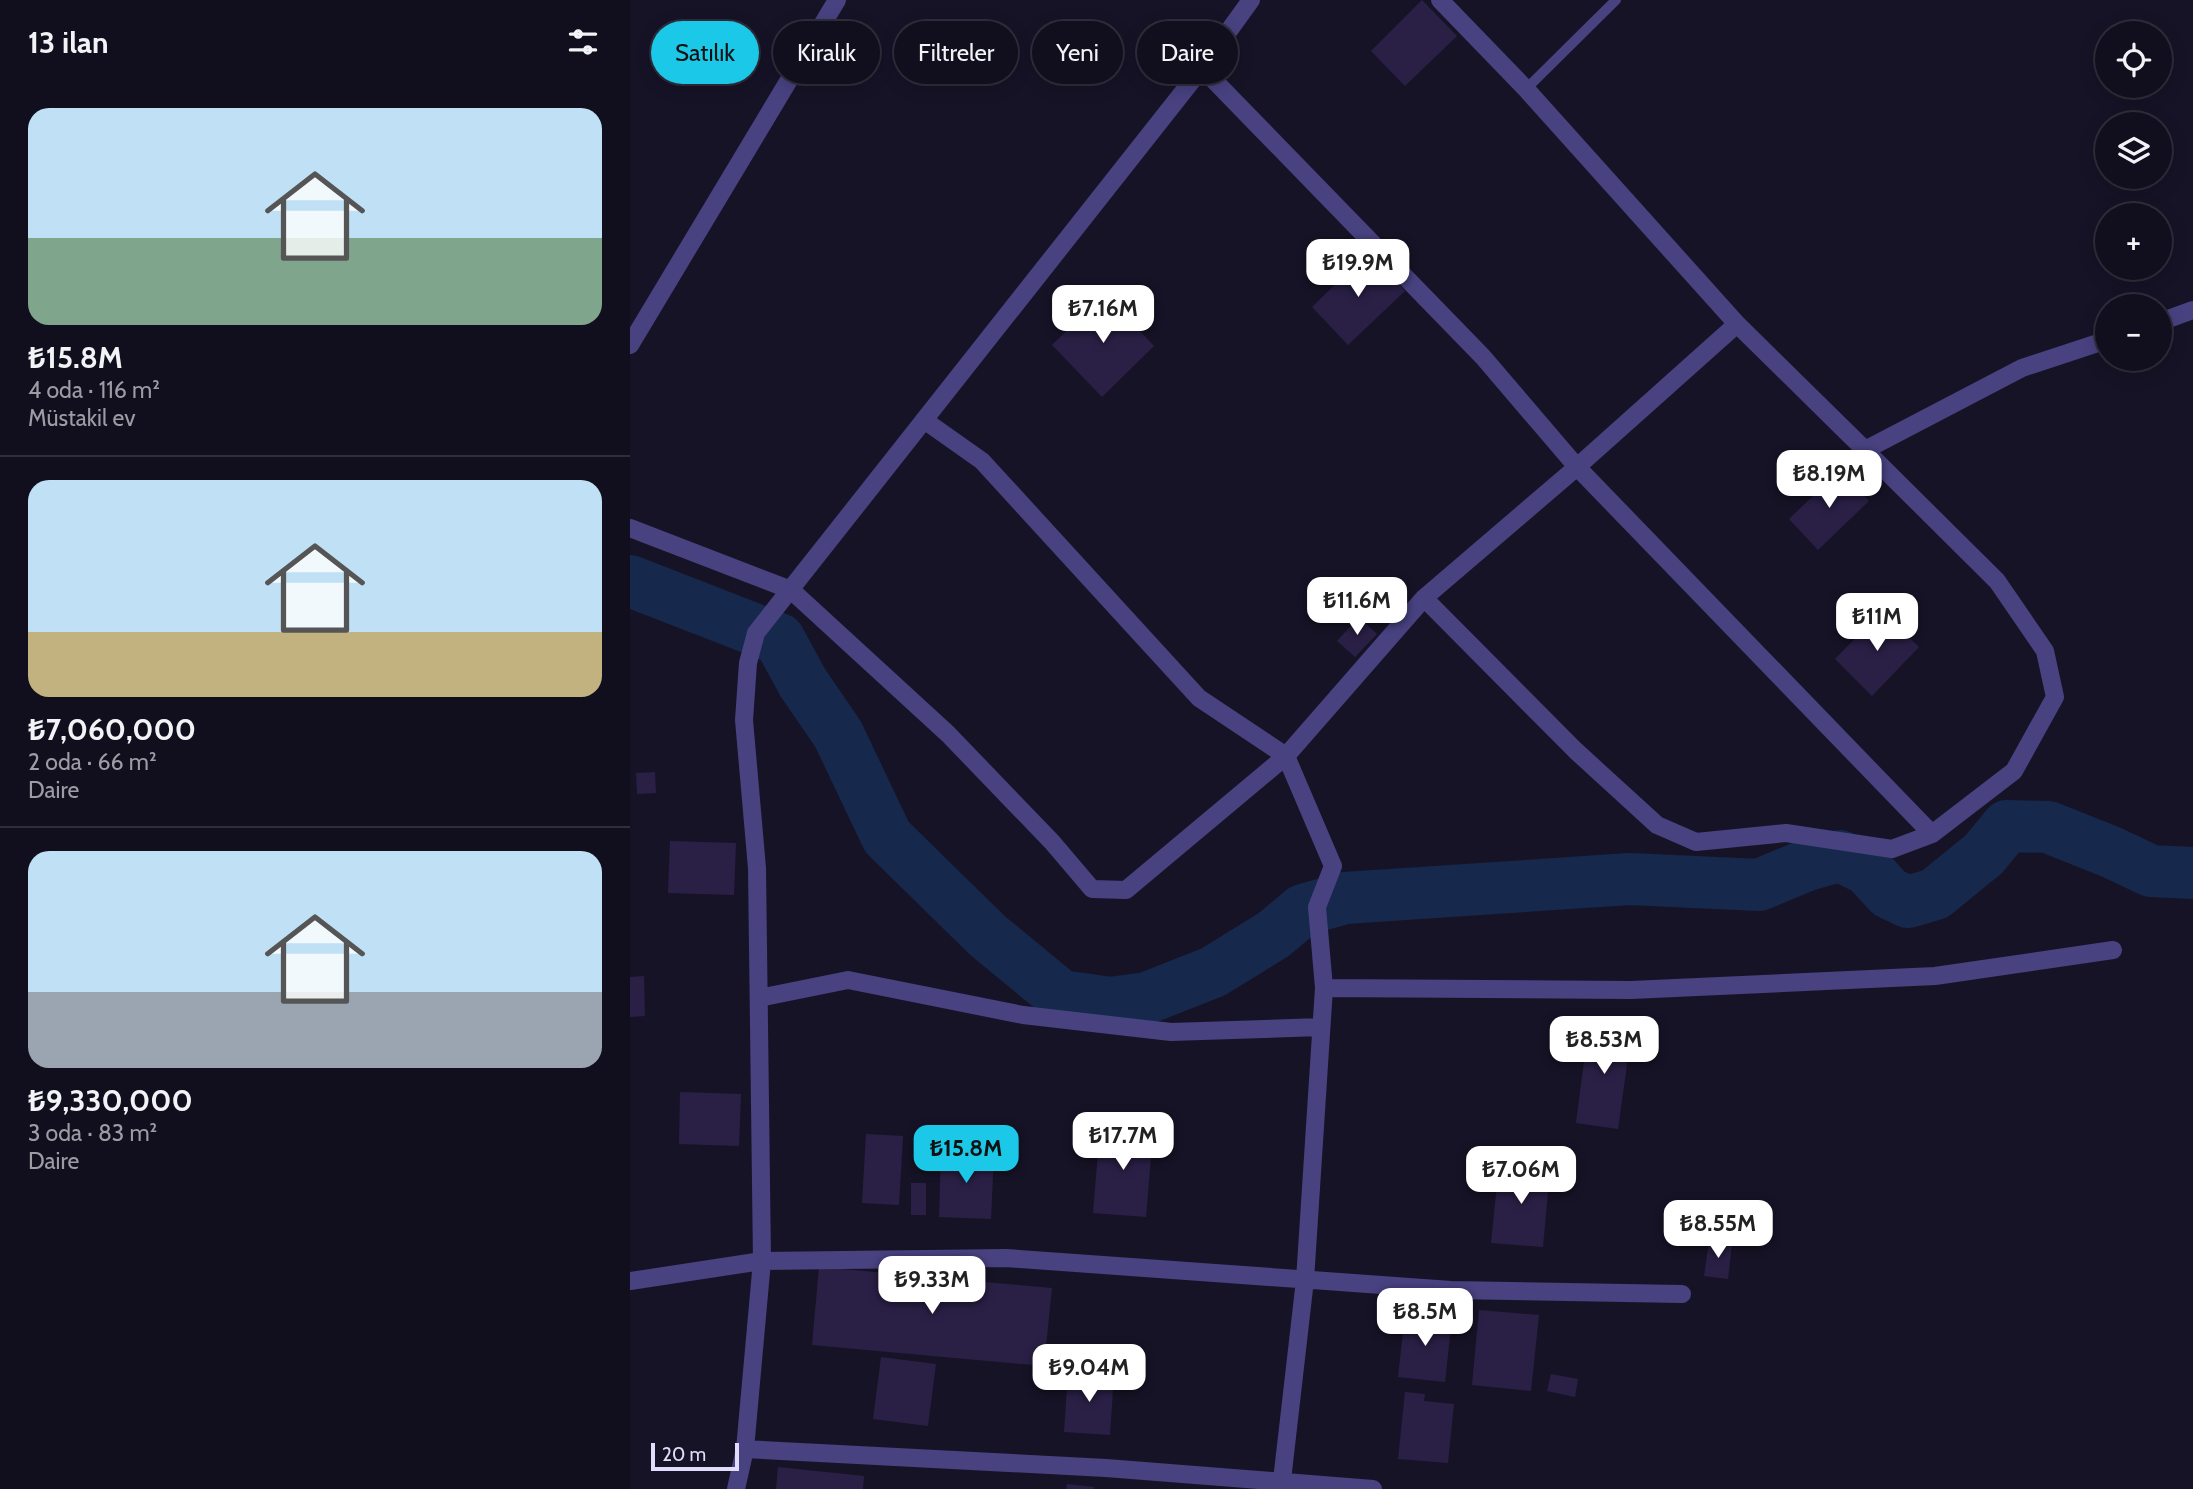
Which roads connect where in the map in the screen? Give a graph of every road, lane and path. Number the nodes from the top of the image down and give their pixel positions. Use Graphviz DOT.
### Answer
graph roads {
  1 [pos="837,0"];
  2 [pos="1251,0"];
  3 [pos="1440,0"];
  4 [pos="1616,0"];
  5 [pos="1236,21"];
  6 [pos="1189,84"];
  7 [pos="1218,84"];
  8 [pos="1526,89"];
  9 [pos="2193,310"];
  10 [pos="2172,318"];
  11 [pos="1737,324"];
  12 [pos="2095,344"];
  13 [pos="630,345"];
  14 [pos="924,420"];
  15 [pos="1865,450"];
  16 [pos="1577,467"];
  17 [pos="630,528"];
  18 [pos="791,590"];
  19 [pos="1424,598"];
  20 [pos="1286,756"];
  21 [pos="1932,834"];
  22 [pos="2113,950"];
  23 [pos="1324,988"];
  24 [pos="759,998"];
  25 [pos="1321,1027"];
  26 [pos="762,1261"];
  27 [pos="1305,1280"];
  28 [pos="630,1281"];
  29 [pos="1682,1294"];
  30 [pos="745,1449"];
  31 [pos="1281,1485"];
  32 [pos="736,1489"];
  33 [pos="1373,1489"];
  1 -- 13 [label="street"];
  2 -- 5 [label="street"];
  3 -- 8 [label="street"];
  4 -- 8 [label="lane"];
  6 -- 14 [label="street"];
  7 -- 16 [label="street"];
  8 -- 11 [label="street"];
  9 -- 10 [label="street"];
  11 -- 15 [label="street"];
  11 -- 16 [label="street"];
  12 -- 15 [label="street"];
  14 -- 18 [label="street"];
  14 -- 20 [label="street"];
  15 -- 21 [label="street"];
  16 -- 19 [label="street"];
  16 -- 21 [label="street"];
  17 -- 18 [label="street"];
  18 -- 20 [label="street"];
  18 -- 24 [label="street"];
  19 -- 20 [label="street"];
  19 -- 21 [label="street"];
  20 -- 23 [label="street"];
  22 -- 23 [label="street"];
  23 -- 25 [label="street"];
  24 -- 25 [label="street"];
  24 -- 26 [label="street"];
  25 -- 27 [label="street"];
  26 -- 27 [label="street"];
  26 -- 28 [label="street"];
  26 -- 30 [label="street"];
  27 -- 29 [label="street"];
  27 -- 31 [label="street"];
  30 -- 31 [label="street"];
  30 -- 32 [label="street"];
  31 -- 33 [label="street"];
}
